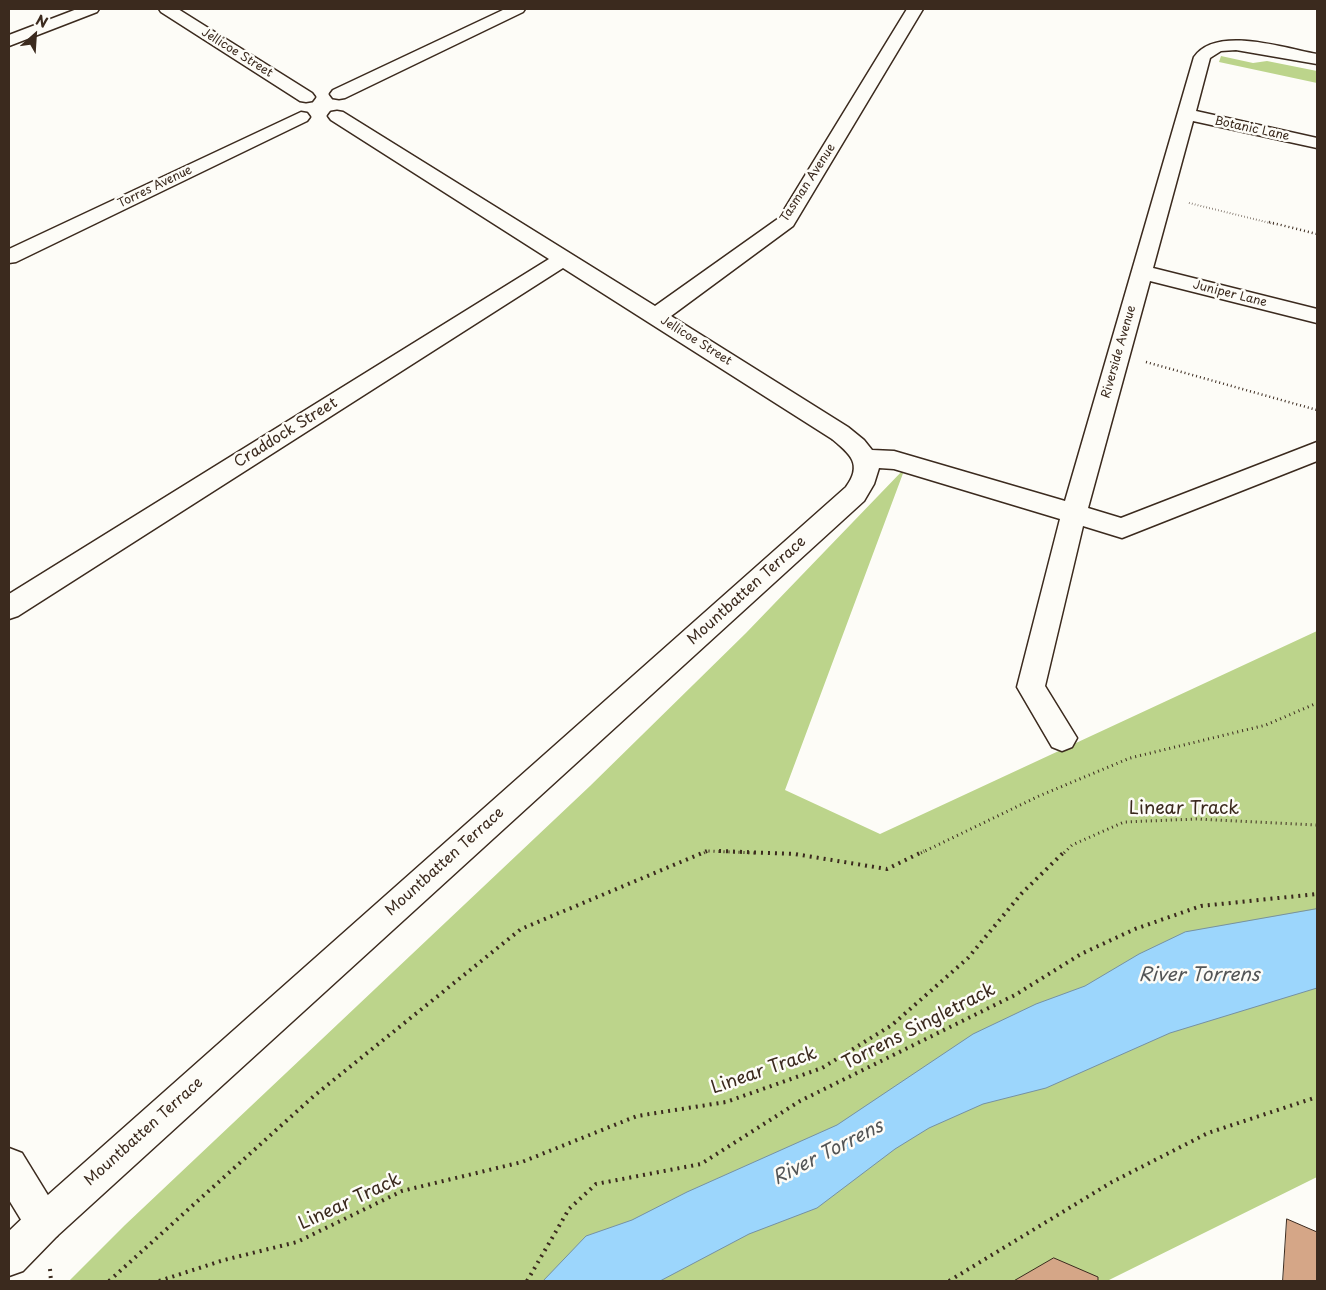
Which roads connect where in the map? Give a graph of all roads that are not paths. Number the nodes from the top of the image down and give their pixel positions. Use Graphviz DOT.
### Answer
graph roads {
  1 [pos="91,9"];
  2 [pos="167,9"];
  3 [pos="517,9"];
  4 [pos="915,9"];
  5 [pos="9,41"];
  6 [pos="1317,59"];
  7 [pos="339,94"];
  8 [pos="306,96"];
  9 [pos="1186,114"];
  10 [pos="337,116"];
  11 [pos="301,117"];
  12 [pos="1317,143"];
  13 [pos="9,257"];
  14 [pos="563,259"];
  15 [pos="1142,272"];
  16 [pos="656,316"];
  17 [pos="1317,316"];
  18 [pos="1317,451"];
  19 [pos="865,459"];
  20 [pos="1074,513"];
  21 [pos="9,608"];
  22 [pos="1062,738"];
  23 [pos="9,1166"];
  24 [pos="44,1223"];
  25 [pos="9,1257"];
  1 -- 5 [label="street"];
  2 -- 8 [label="street, Jellicoe Street"];
  3 -- 7 [label="street"];
  4 -- 16 [label="street, Tasman Avenue"];
  6 -- 9 [label="street, Riverside Avenue"];
  7 -- 8 [label="street"];
  7 -- 10 [label="street"];
  8 -- 11 [label="street"];
  9 -- 12 [label="street, Botanic Lane"];
  9 -- 15 [label="street, Riverside Avenue"];
  10 -- 11 [label="street"];
  10 -- 14 [label="street, Jellicoe Street"];
  11 -- 13 [label="street, Torres Avenue"];
  14 -- 16 [label="street, Jellicoe Street"];
  14 -- 21 [label="street, Craddock Street"];
  15 -- 17 [label="street, Juniper Lane"];
  15 -- 20 [label="street, Riverside Avenue"];
  16 -- 19 [label="street, Jellicoe Street"];
  18 -- 20 [label="street"];
  19 -- 20 [label="street"];
  19 -- 24 [label="street, Mountbatten Terrace"];
  20 -- 22 [label="street, Riverside Avenue"];
  23 -- 24 [label="street"];
  24 -- 25 [label="street, Mountbatten Terrace"];
}
